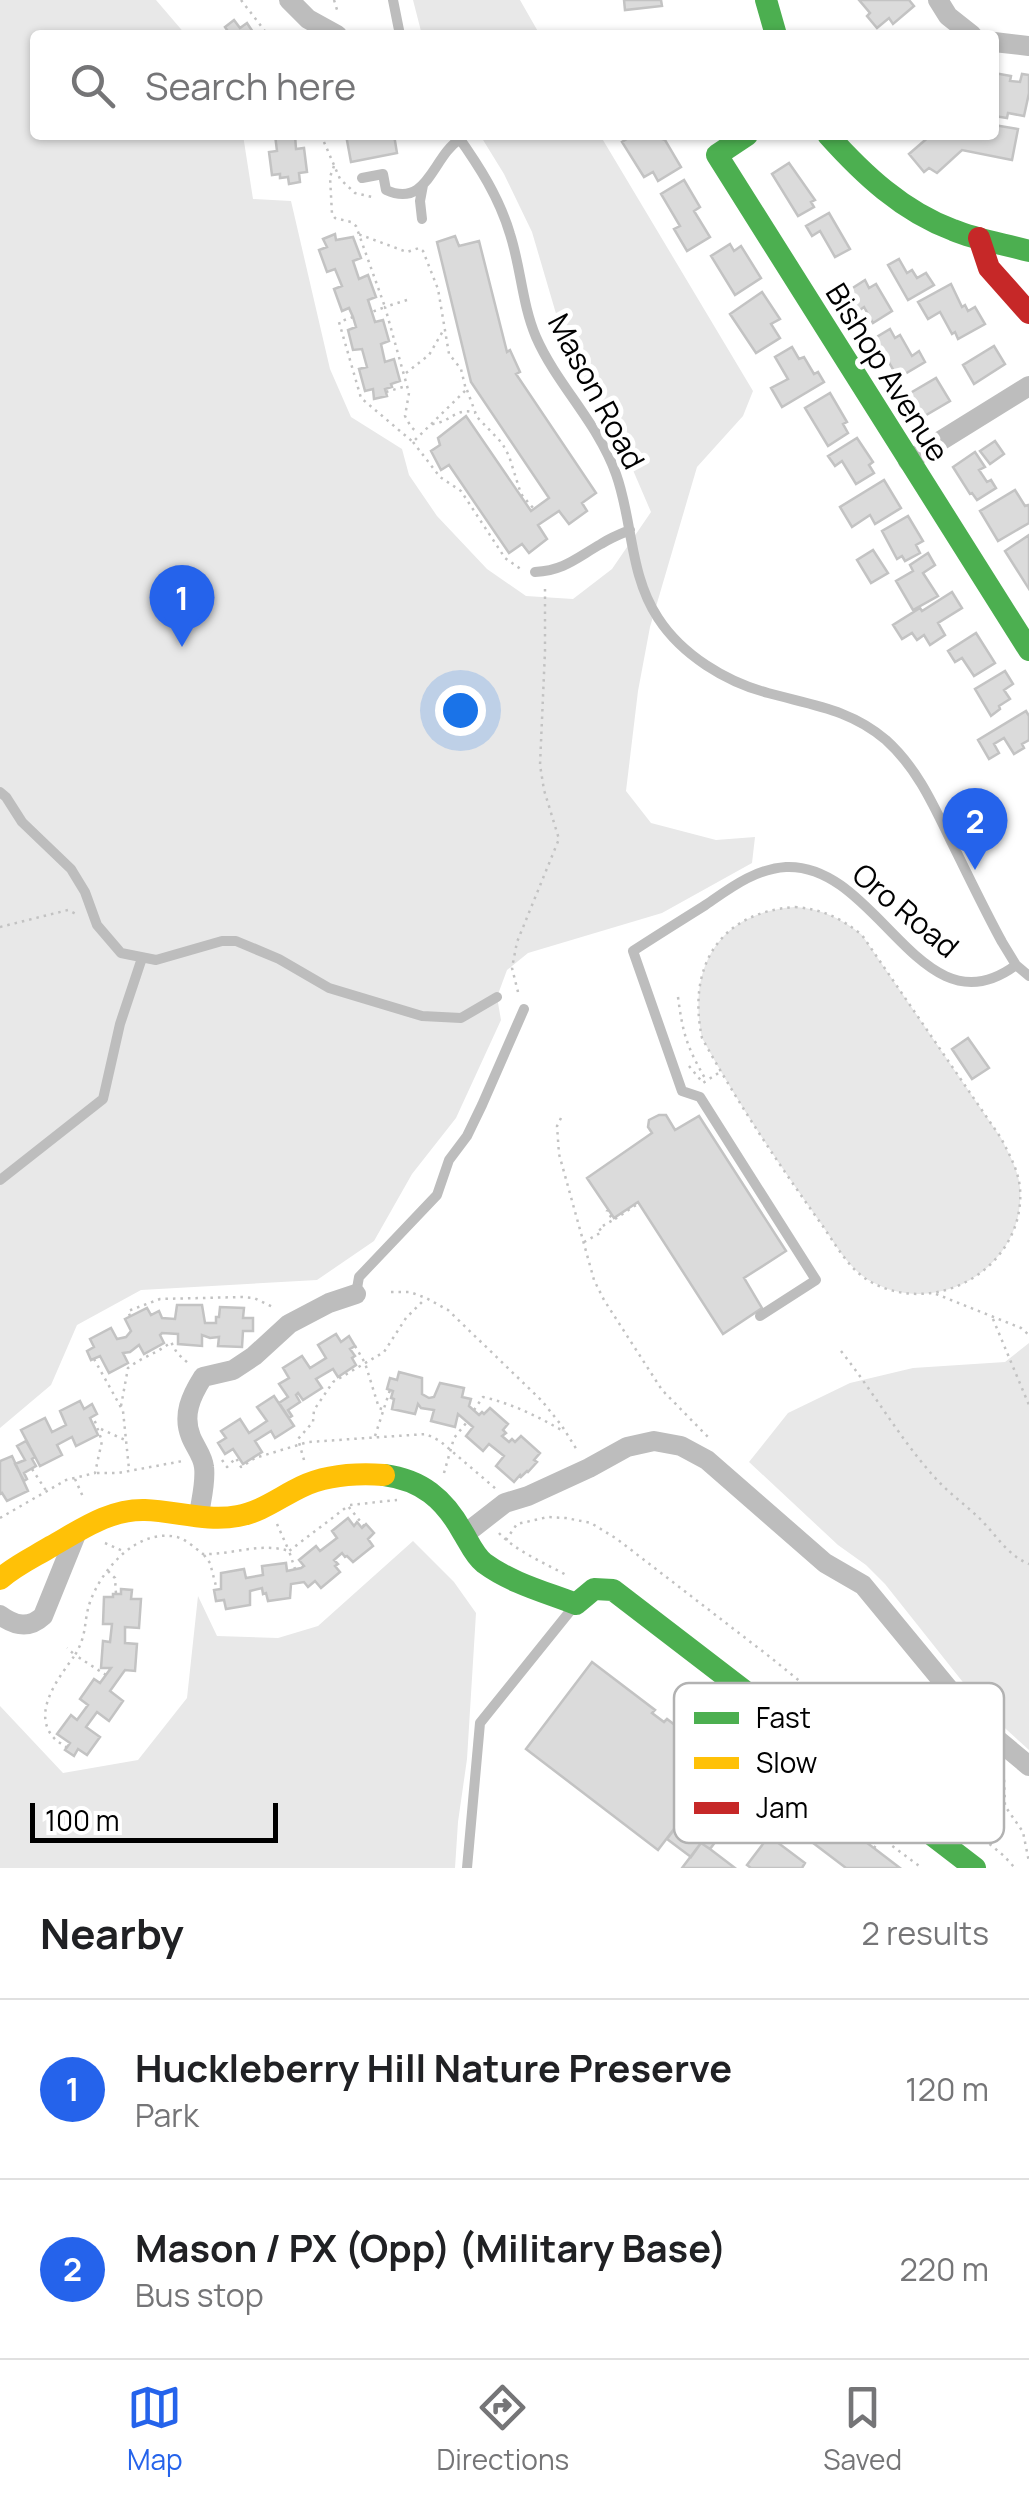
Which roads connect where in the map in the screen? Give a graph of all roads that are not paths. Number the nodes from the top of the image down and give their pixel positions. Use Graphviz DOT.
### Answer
graph roads {
  1 [pos="289,0"];
  2 [pos="393,0"];
  3 [pos="766,0"];
  4 [pos="938,0"];
  5 [pos="328,30"];
  6 [pos="399,30"];
  7 [pos="775,30"];
  8 [pos="966,30"];
  9 [pos="999,43"];
  10 [pos="1029,46"];
  11 [pos="455,140"];
  12 [pos="460,140"];
  13 [pos="740,140"];
  14 [pos="832,140"];
  15 [pos="362,178"];
  16 [pos="423,184"];
  17 [pos="422,219"];
  18 [pos="979,238"];
  19 [pos="1029,251"];
  20 [pos="1029,313"];
  21 [pos="1029,386"];
  22 [pos="908,461"];
  23 [pos="630,530"];
  24 [pos="536,572"];
  25 [pos="1029,650"];
  26 [pos="0,792"];
  27 [pos="142,958"];
  28 [pos="1016,965"];
  29 [pos="1029,976"];
  30 [pos="497,997"];
  31 [pos="524,1009"];
  32 [pos="0,1180"];
  33 [pos="356,1294"];
  34 [pos="760,1316"];
  35 [pos="199,1515"];
  36 [pos="464,1534"];
  37 [pos="88,1536"];
  38 [pos="0,1579"];
  39 [pos="584,1597"];
  40 [pos="0,1615"];
  41 [pos="734,1683"];
  42 [pos="944,1683"];
  43 [pos="1004,1745"];
  44 [pos="1029,1766"];
  45 [pos="942,1843"];
  46 [pos="467,1868"];
  47 [pos="975,1868"];
  1 -- 5 [label="street"];
  2 -- 6 [label="lane"];
  3 -- 7 [label="street"];
  4 -- 8 [label="street"];
  9 -- 10 [label="street"];
  11 -- 16 [label="lane"];
  12 -- 23 [label="lane, Mason Road"];
  13 -- 22 [label="street, Bishop Avenue"];
  14 -- 18 [label="street"];
  15 -- 16 [label="lane"];
  16 -- 17 [label="lane"];
  18 -- 19 [label="street"];
  18 -- 20 [label="street"];
  21 -- 22 [label="street"];
  22 -- 25 [label="street, Bishop Avenue"];
  23 -- 24 [label="lane"];
  23 -- 28 [label="lane, Mason Road"];
  26 -- 27 [label="lane"];
  27 -- 30 [label="lane"];
  27 -- 32 [label="lane"];
  28 -- 29 [label="lane, Mason Road"];
  28 -- 34 [label="lane, Oro Road"];
  31 -- 33 [label="lane"];
  33 -- 35 [label="street"];
  35 -- 36 [label="street"];
  35 -- 37 [label="street"];
  36 -- 39 [label="street"];
  36 -- 42 [label="street"];
  37 -- 38 [label="street"];
  37 -- 40 [label="street"];
  39 -- 41 [label="street"];
  39 -- 46 [label="lane"];
  43 -- 44 [label="street"];
  45 -- 47 [label="street"];
}
